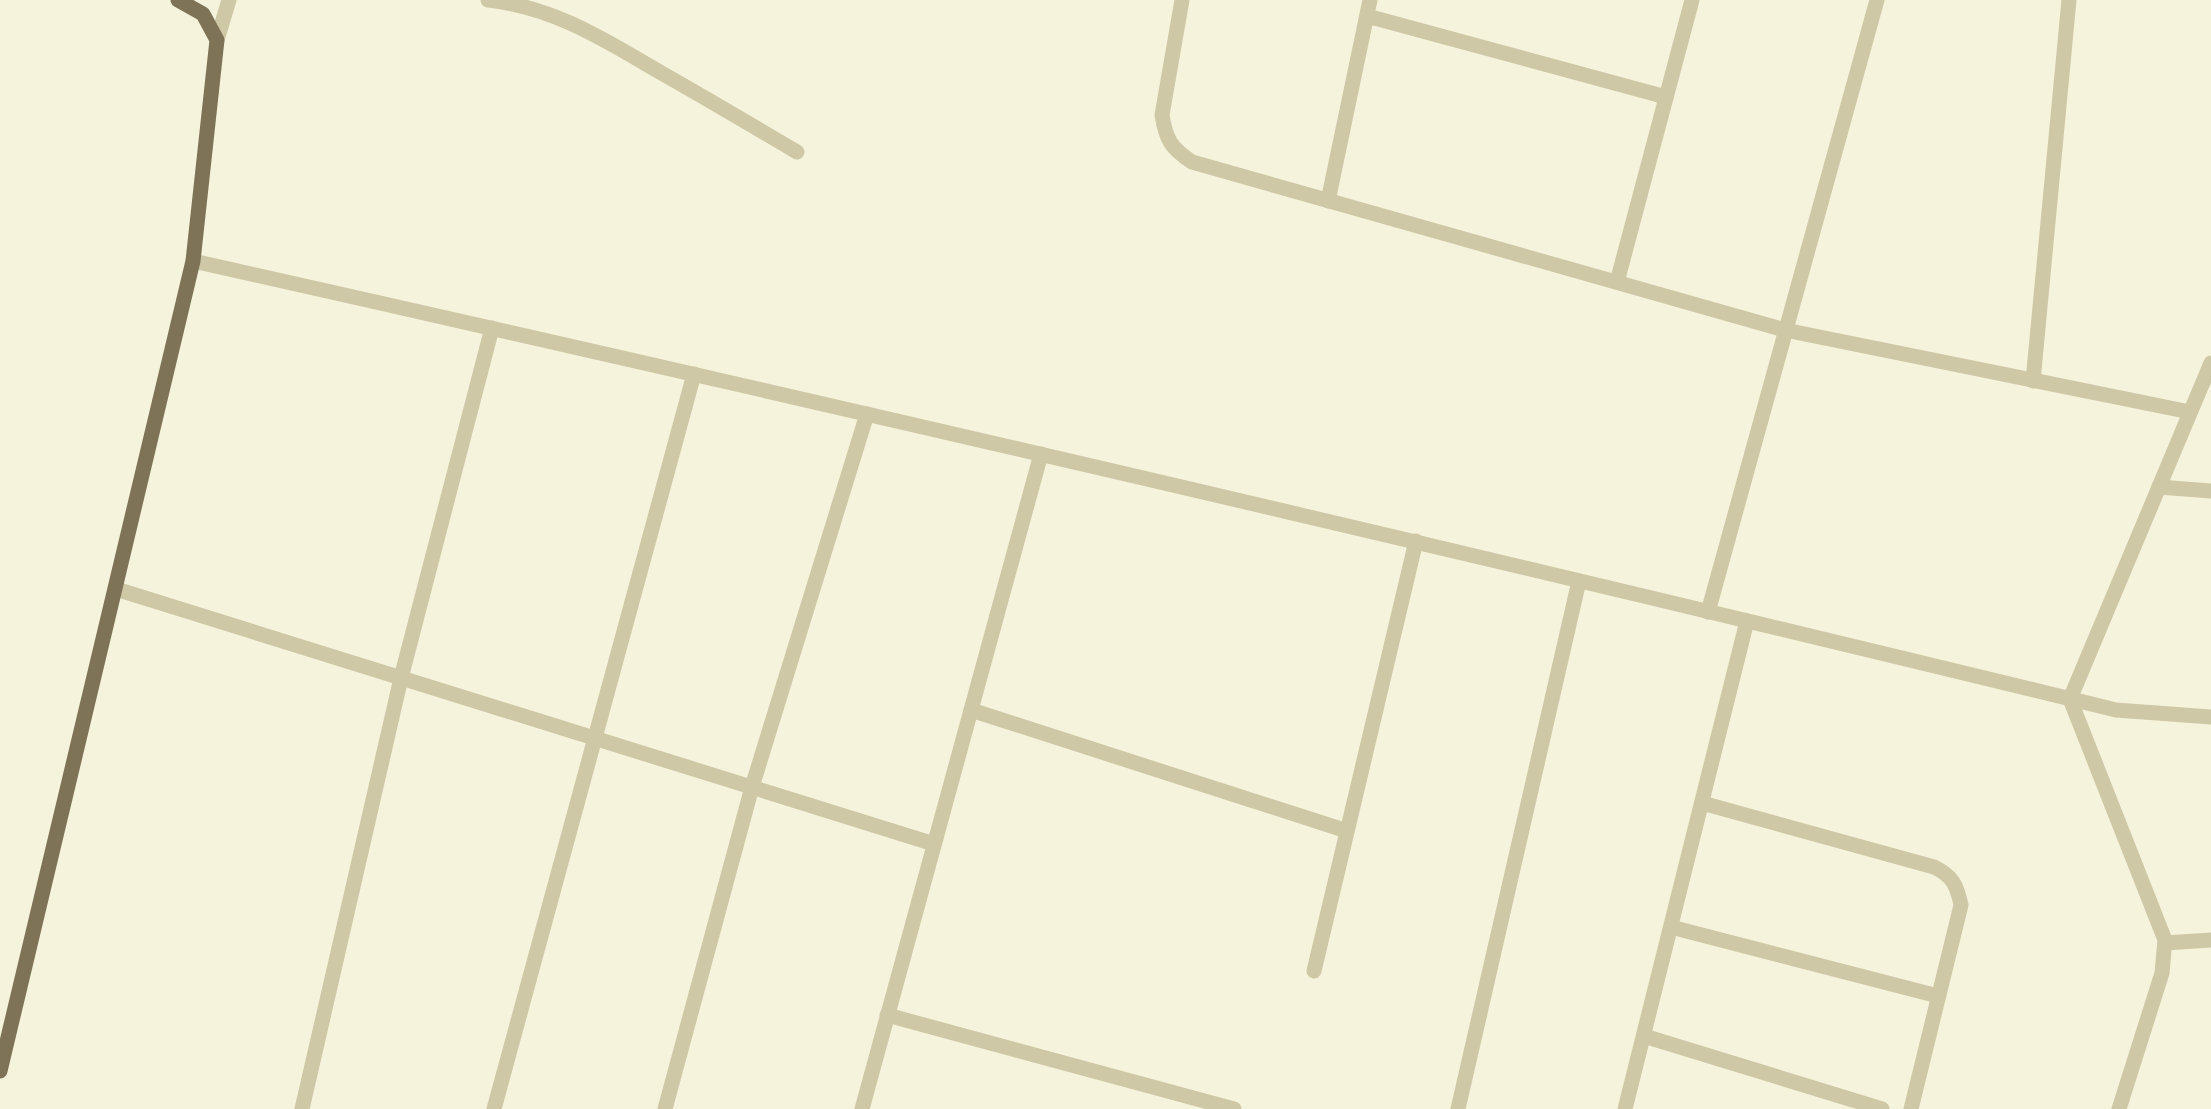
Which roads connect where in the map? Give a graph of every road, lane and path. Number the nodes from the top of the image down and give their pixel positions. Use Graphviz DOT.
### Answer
graph roads {
  1 [pos="178,0"];
  2 [pos="229,0"];
  3 [pos="488,0"];
  4 [pos="1182,0"];
  5 [pos="1370,0"];
  6 [pos="1692,0"];
  7 [pos="1876,0"];
  8 [pos="2069,0"];
  9 [pos="1367,16"];
  10 [pos="217,40"];
  11 [pos="1666,97"];
  12 [pos="797,152"];
  13 [pos="1328,201"];
  14 [pos="193,261"];
  15 [pos="1617,282"];
  16 [pos="492,328"];
  17 [pos="1785,330"];
  18 [pos="2211,363"];
  19 [pos="694,374"];
  20 [pos="2034,381"];
  21 [pos="2190,412"];
  22 [pos="867,414"];
  23 [pos="1041,454"];
  24 [pos="2159,487"];
  25 [pos="2211,491"];
  26 [pos="1416,541"];
  27 [pos="1579,580"];
  28 [pos="116,589"];
  29 [pos="1708,612"];
  30 [pos="1747,621"];
  31 [pos="401,678"];
  32 [pos="2070,699"];
  33 [pos="971,710"];
  34 [pos="2211,716"];
  35 [pos="594,738"];
  36 [pos="752,787"];
  37 [pos="1702,802"];
  38 [pos="1348,831"];
  39 [pos="934,844"];
  40 [pos="1671,927"];
  41 [pos="2211,940"];
  42 [pos="2165,943"];
  43 [pos="1314,971"];
  44 [pos="1938,996"];
  45 [pos="887,1015"];
  46 [pos="1644,1036"];
  47 [pos="0,1071"];
  48 [pos="302,1109"];
  49 [pos="494,1109"];
  50 [pos="665,1109"];
  51 [pos="862,1109"];
  52 [pos="1234,1109"];
  53 [pos="1458,1109"];
  54 [pos="1625,1109"];
  55 [pos="1882,1109"];
  56 [pos="1911,1109"];
  57 [pos="2119,1109"];
  1 -- 10 [label="main road"];
  2 -- 10 [label="street"];
  3 -- 12 [label="street"];
  4 -- 13 [label="street"];
  5 -- 9 [label="street"];
  6 -- 11 [label="street"];
  7 -- 17 [label="street"];
  8 -- 20 [label="street"];
  9 -- 11 [label="street"];
  9 -- 13 [label="street"];
  10 -- 14 [label="main road"];
  11 -- 15 [label="street"];
  13 -- 15 [label="street"];
  14 -- 16 [label="street"];
  14 -- 28 [label="main road"];
  15 -- 17 [label="street"];
  16 -- 19 [label="street"];
  16 -- 31 [label="street"];
  17 -- 20 [label="street"];
  17 -- 29 [label="street"];
  18 -- 21 [label="street"];
  19 -- 22 [label="street"];
  19 -- 35 [label="street"];
  20 -- 21 [label="street"];
  21 -- 24 [label="street"];
  22 -- 23 [label="street"];
  22 -- 36 [label="street"];
  23 -- 26 [label="street"];
  23 -- 33 [label="street"];
  24 -- 25 [label="street"];
  24 -- 32 [label="street"];
  26 -- 27 [label="street"];
  26 -- 38 [label="street"];
  27 -- 29 [label="street"];
  27 -- 53 [label="street"];
  28 -- 31 [label="street"];
  28 -- 47 [label="main road"];
  29 -- 30 [label="street"];
  30 -- 32 [label="street"];
  30 -- 37 [label="street"];
  31 -- 35 [label="street"];
  31 -- 48 [label="street"];
  32 -- 34 [label="street"];
  32 -- 42 [label="street"];
  33 -- 38 [label="street"];
  33 -- 39 [label="street"];
  35 -- 36 [label="street"];
  35 -- 49 [label="street"];
  36 -- 39 [label="street"];
  36 -- 50 [label="street"];
  37 -- 40 [label="street"];
  37 -- 44 [label="street"];
  38 -- 43 [label="street"];
  39 -- 45 [label="street"];
  40 -- 44 [label="street"];
  40 -- 46 [label="street"];
  41 -- 42 [label="street"];
  42 -- 57 [label="street"];
  44 -- 56 [label="street"];
  45 -- 51 [label="street"];
  45 -- 52 [label="street"];
  46 -- 54 [label="street"];
  46 -- 55 [label="street"];
}
